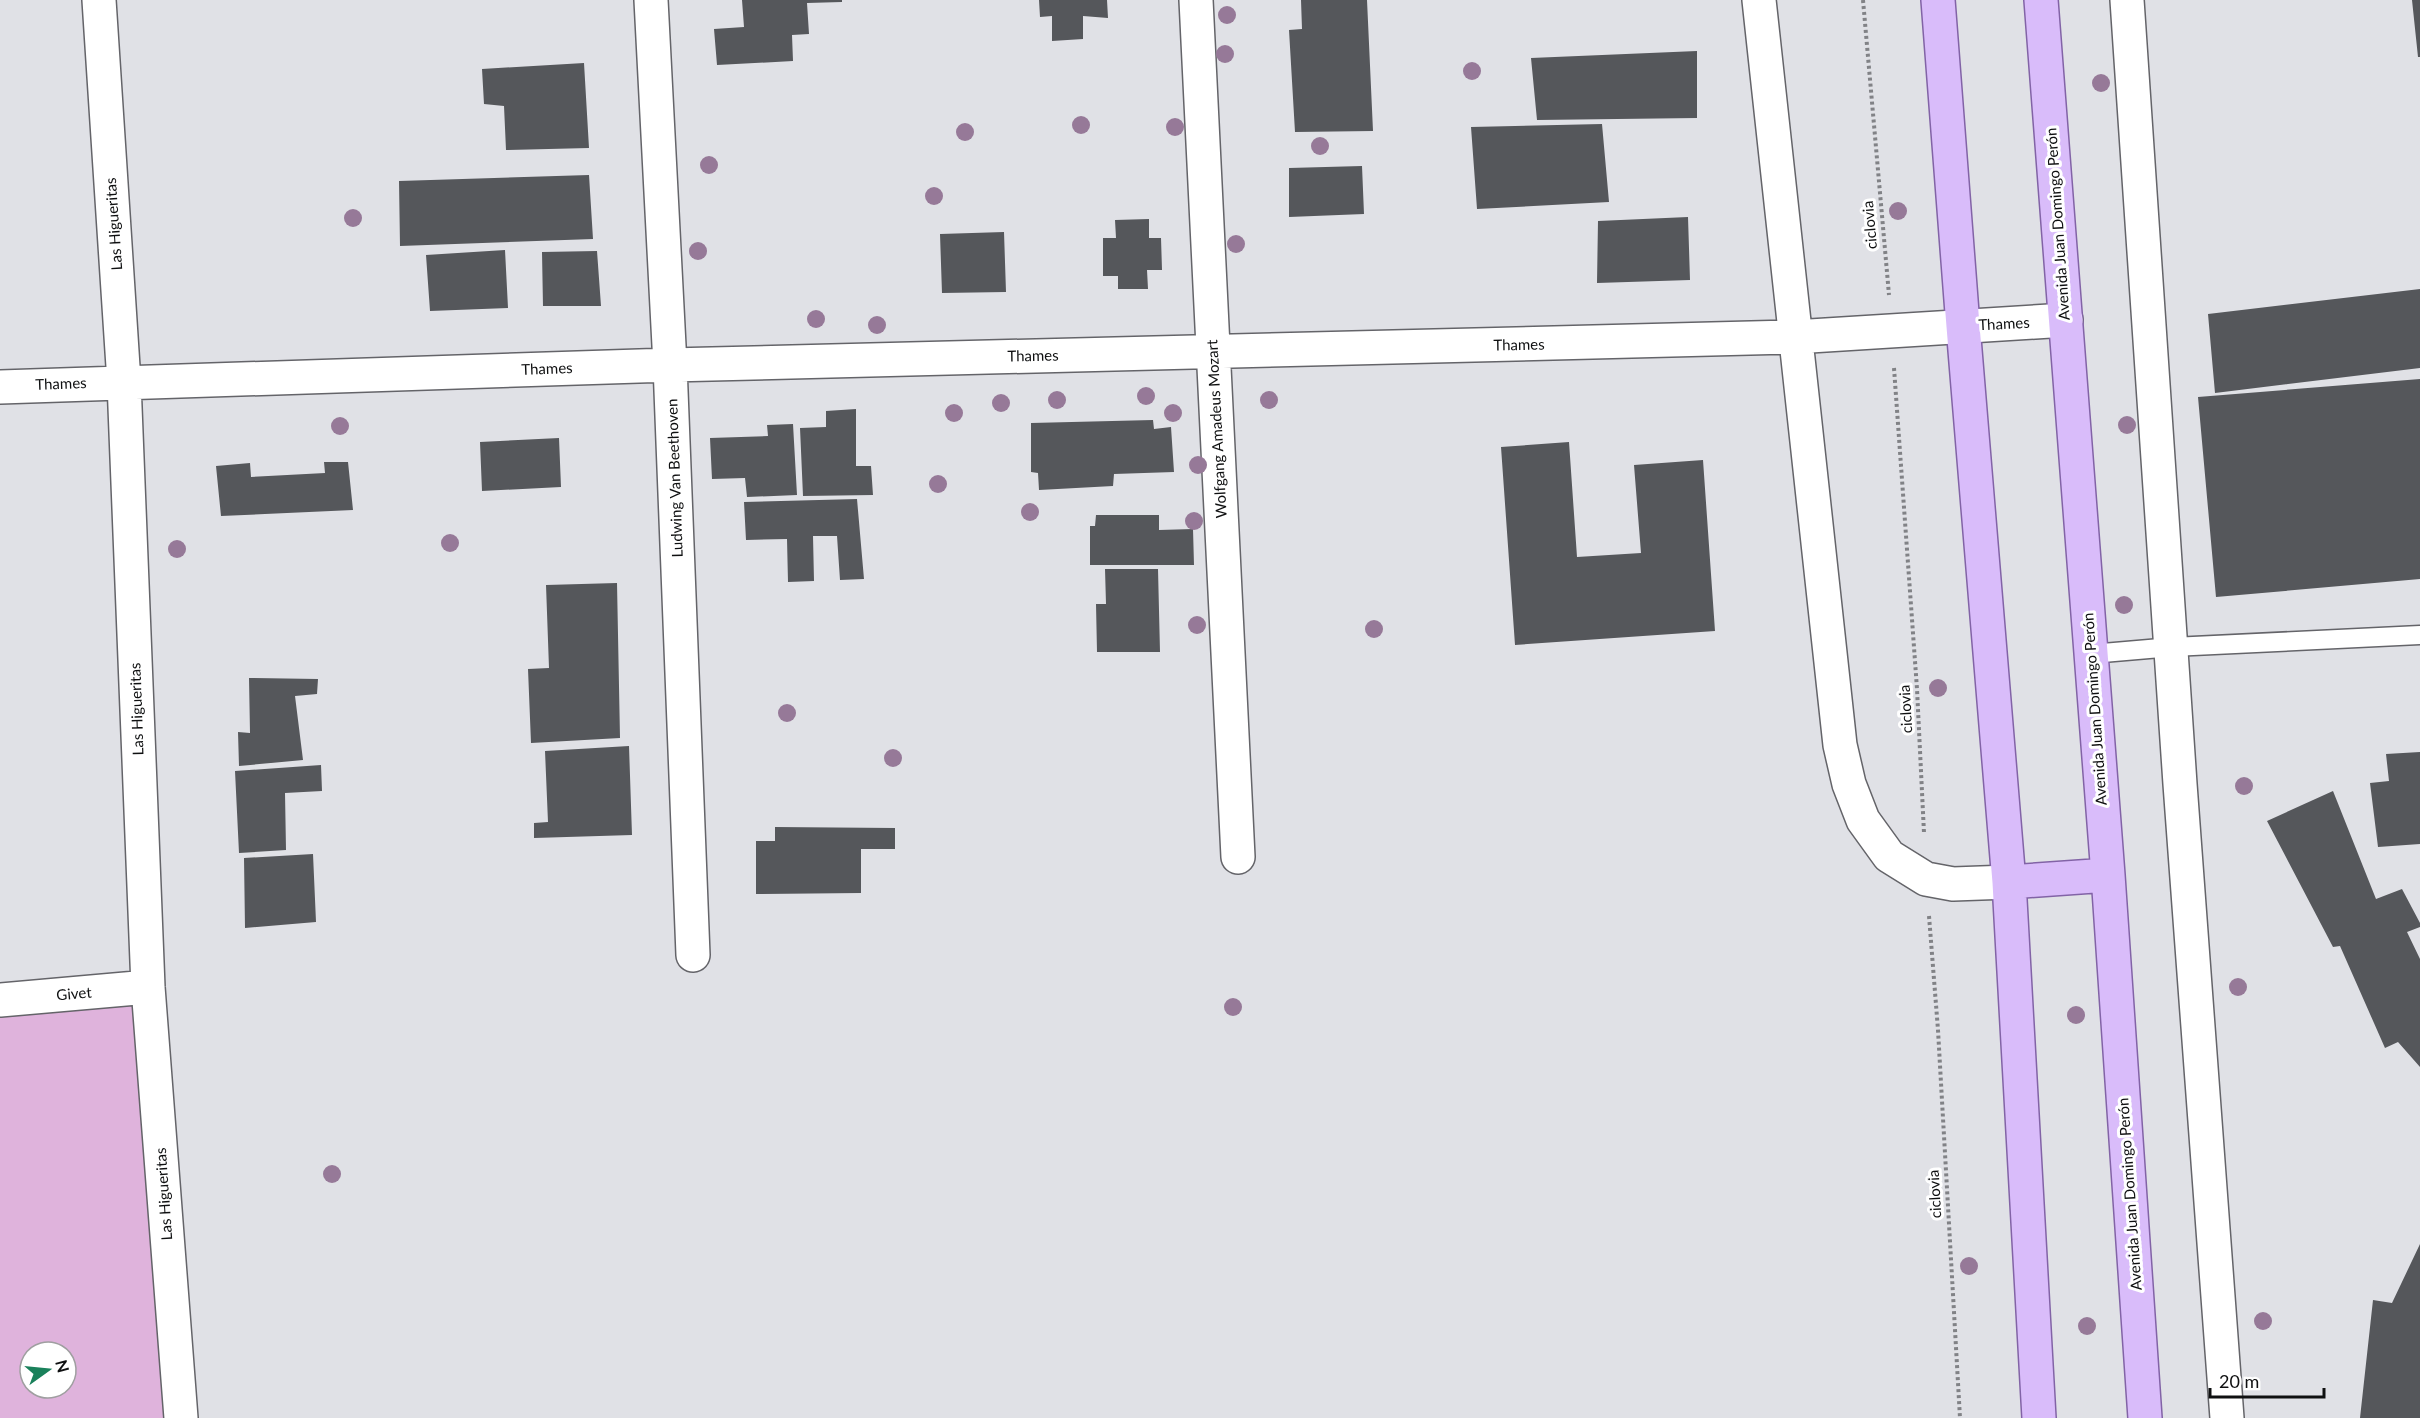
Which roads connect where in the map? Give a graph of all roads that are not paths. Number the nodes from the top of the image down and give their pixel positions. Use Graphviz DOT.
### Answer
graph roads {
  1 [pos="99,0"];
  2 [pos="651,0"];
  3 [pos="1196,0"];
  4 [pos="1759,0"];
  5 [pos="1938,0"];
  6 [pos="2041,0"];
  7 [pos="2127,0"];
  8 [pos="2066,320"];
  9 [pos="1963,326"];
  10 [pos="1794,338"];
  11 [pos="1213,352"];
  12 [pos="670,365"];
  13 [pos="124,382"];
  14 [pos="0,387"];
  15 [pos="2420,635"];
  16 [pos="2172,647"];
  17 [pos="2091,654"];
  18 [pos="1238,857"];
  19 [pos="2108,875"];
  20 [pos="2009,882"];
  21 [pos="693,955"];
  22 [pos="148,987"];
  23 [pos="0,1000"];
  24 [pos="181,1418"];
  25 [pos="2039,1418"];
  26 [pos="2145,1418"];
  27 [pos="2227,1418"];
  1 -- 13 [label="street, Las Higueritas"];
  2 -- 12 [label="street, Ludwing Van Beethoven"];
  3 -- 11 [label="street, Wolfgang Amadeus Mozart"];
  4 -- 10 [label="street"];
  5 -- 9 [label="main road"];
  6 -- 8 [label="main road, Avenida Juan Domingo Perón"];
  7 -- 16 [label="street"];
  8 -- 9 [label="street, Thames"];
  8 -- 17 [label="main road, Avenida Juan Domingo Perón"];
  9 -- 10 [label="street, Thames"];
  9 -- 20 [label="main road"];
  10 -- 11 [label="street, Thames"];
  10 -- 20 [label="street"];
  11 -- 12 [label="street, Thames"];
  11 -- 18 [label="street, Wolfgang Amadeus Mozart"];
  12 -- 13 [label="street, Thames"];
  12 -- 21 [label="street, Ludwing Van Beethoven"];
  13 -- 14 [label="street, Thames"];
  13 -- 22 [label="street, Las Higueritas"];
  15 -- 16 [label="lane"];
  16 -- 17 [label="lane"];
  16 -- 27 [label="street"];
  17 -- 19 [label="main road, Avenida Juan Domingo Perón"];
  19 -- 20 [label="main road"];
  19 -- 26 [label="main road, Avenida Juan Domingo Perón"];
  20 -- 25 [label="main road"];
  22 -- 23 [label="street, Givet"];
  22 -- 24 [label="street, Las Higueritas"];
}
